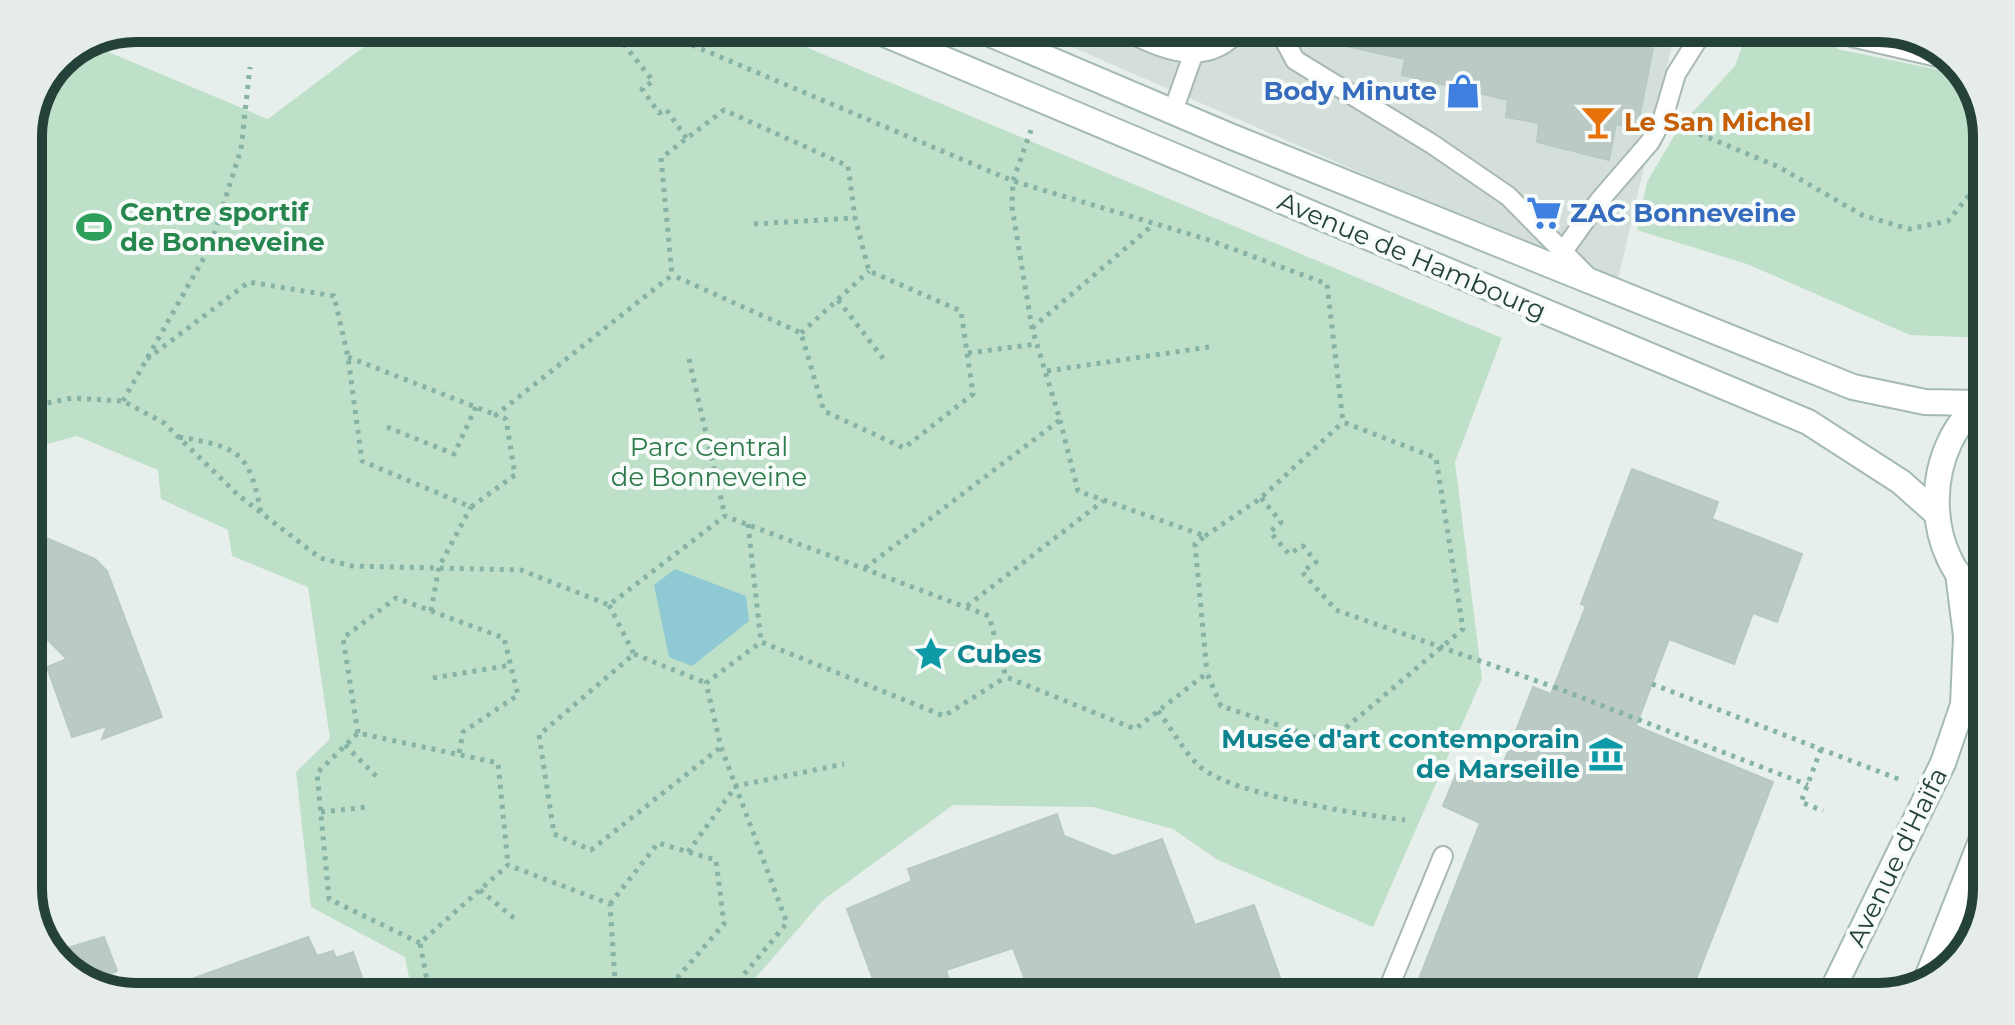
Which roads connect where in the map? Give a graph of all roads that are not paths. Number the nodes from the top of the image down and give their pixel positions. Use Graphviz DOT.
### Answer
graph roads {
  1 [pos="903,42"];
  2 [pos="1009,42"];
  3 [pos="1149,42"];
  4 [pos="1226,42"];
  5 [pos="1285,42"];
  6 [pos="1696,42"];
  7 [pos="1873,42"];
  8 [pos="1924,54"];
  9 [pos="1193,55"];
  10 [pos="1173,111"];
  11 [pos="1564,250"];
  12 [pos="1593,283"];
  13 [pos="1973,401"];
  14 [pos="1973,412"];
  15 [pos="1937,514"];
  16 [pos="1958,573"];
  17 [pos="1973,588"];
  18 [pos="1443,856"];
  19 [pos="1973,861"];
  20 [pos="1931,967"];
  21 [pos="1391,983"];
  22 [pos="1836,983"];
  1 -- 15 [label="street, Avenue de Hambourg"];
  2 -- 10 [label="street, Avenue de Hambourg"];
  3 -- 9 [label="lane"];
  4 -- 9 [label="lane"];
  5 -- 11 [label="lane"];
  6 -- 11 [label="lane"];
  7 -- 8 [label="lane"];
  9 -- 10 [label="lane"];
  10 -- 12 [label="street, Avenue de Hambourg"];
  11 -- 12 [label="lane"];
  12 -- 13 [label="street, Avenue de Hambourg"];
  14 -- 15 [label="street"];
  15 -- 16 [label="street"];
  16 -- 17 [label="street"];
  16 -- 22 [label="street, Avenue d'Haïfa"];
  18 -- 21 [label="lane"];
  19 -- 20 [label="street"];
}
